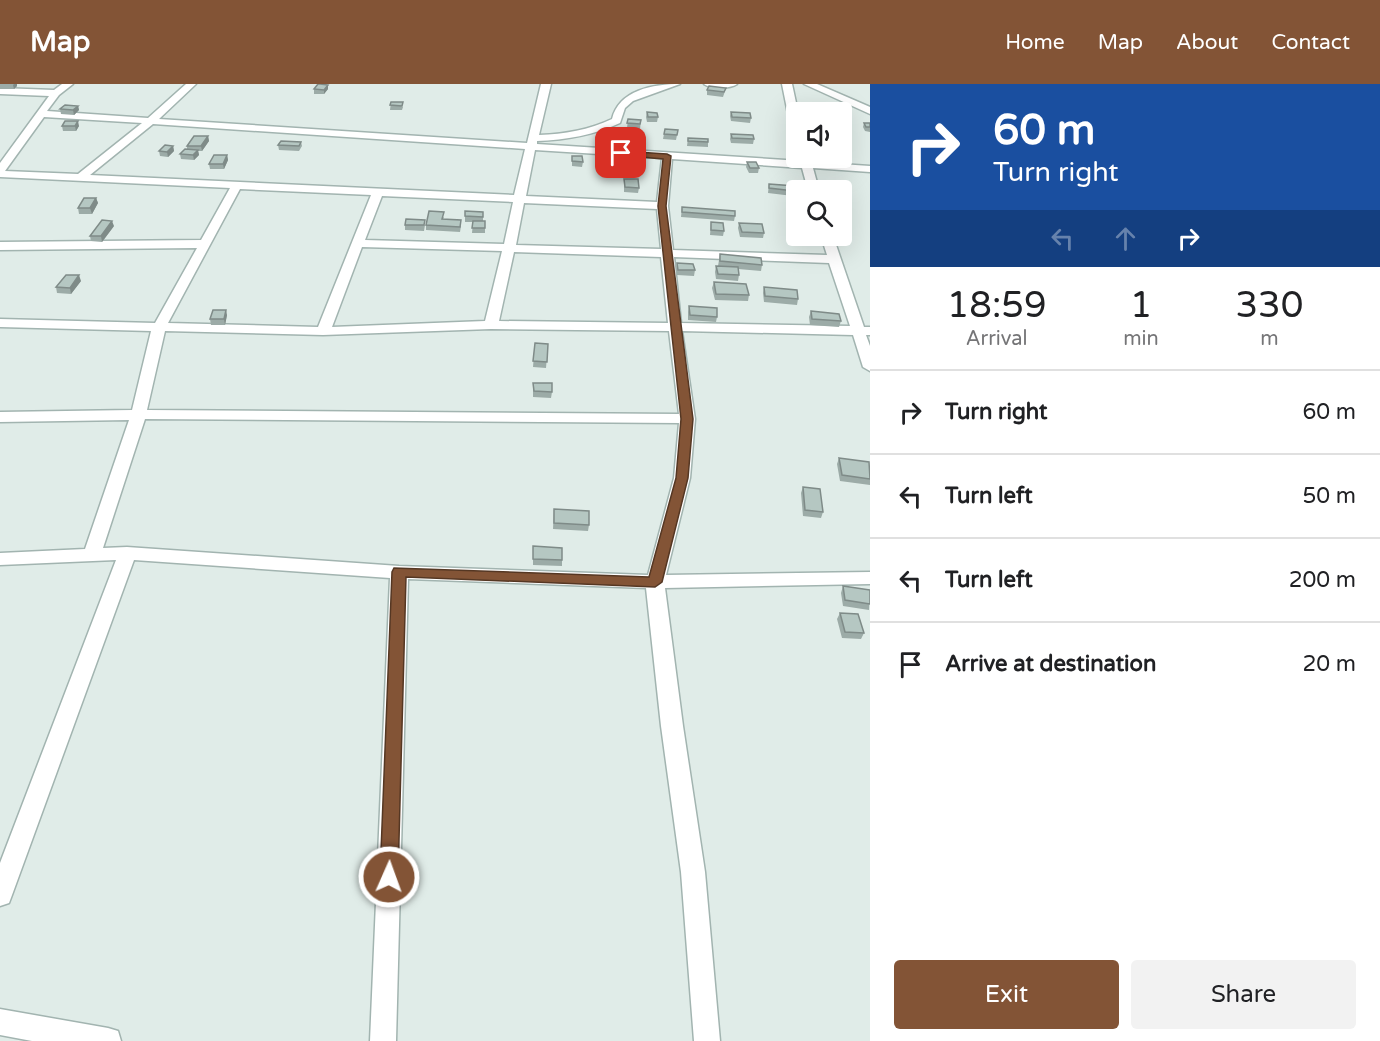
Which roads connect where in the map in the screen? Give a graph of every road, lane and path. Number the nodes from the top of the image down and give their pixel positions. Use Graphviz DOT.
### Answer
graph roads {
  1 [pos="68,84"];
  2 [pos="191,84"];
  3 [pos="546,84"];
  4 [pos="675,84"];
  5 [pos="709,84"];
  6 [pos="732,84"];
  7 [pos="787,84"];
  8 [pos="809,84"];
  9 [pos="0,91"];
  10 [pos="57,93"];
  11 [pos="791,102"];
  12 [pos="870,111"];
  13 [pos="43,114"];
  14 [pos="152,120"];
  15 [pos="531,143"];
  16 [pos="667,156"];
  17 [pos="786,160"];
  18 [pos="852,167"];
  19 [pos="0,170"];
  20 [pos="870,170"];
  21 [pos="0,174"];
  22 [pos="80,178"];
  23 [pos="237,185"];
  24 [pos="378,191"];
  25 [pos="519,199"];
  26 [pos="662,206"];
  27 [pos="359,243"];
  28 [pos="206,244"];
  29 [pos="0,246"];
  30 [pos="830,246"];
  31 [pos="510,248"];
  32 [pos="667,253"];
  33 [pos="835,259"];
  34 [pos="0,323"];
  35 [pos="491,325"];
  36 [pos="675,327"];
  37 [pos="159,328"];
  38 [pos="323,331"];
  39 [pos="865,331"];
  40 [pos="870,367"];
  41 [pos="139,414"];
  42 [pos="0,417"];
  43 [pos="687,419"];
  44 [pos="127,553"];
  45 [pos="92,554"];
  46 [pos="0,559"];
  47 [pos="399,572"];
  48 [pos="870,578"];
  49 [pos="655,582"];
  50 [pos="0,895"];
  51 [pos="0,1022"];
  52 [pos="108,1041"];
  53 [pos="383,1041"];
  54 [pos="707,1041"];
  1 -- 10 [label="street"];
  2 -- 14 [label="street"];
  3 -- 15 [label="street"];
  4 -- 15 [label="street"];
  5 -- 6 [label="street"];
  7 -- 11 [label="street"];
  8 -- 12 [label="street"];
  9 -- 10 [label="street"];
  10 -- 13 [label="street"];
  13 -- 14 [label="street"];
  13 -- 19 [label="street"];
  14 -- 15 [label="street"];
  14 -- 22 [label="street"];
  15 -- 16 [label="street"];
  15 -- 25 [label="street"];
  16 -- 17 [label="street"];
  16 -- 26 [label="street"];
  18 -- 20 [label="street"];
  21 -- 22 [label="street"];
  22 -- 23 [label="street"];
  23 -- 24 [label="street"];
  23 -- 28 [label="street"];
  24 -- 25 [label="street"];
  24 -- 27 [label="street"];
  25 -- 26 [label="street"];
  25 -- 31 [label="street"];
  26 -- 32 [label="street"];
  27 -- 31 [label="street"];
  27 -- 38 [label="street"];
  28 -- 29 [label="street"];
  28 -- 37 [label="street"];
  30 -- 33 [label="street"];
  31 -- 32 [label="street"];
  31 -- 35 [label="street"];
  32 -- 33 [label="street"];
  32 -- 36 [label="street"];
  33 -- 39 [label="street"];
  34 -- 37 [label="street"];
  35 -- 36 [label="street"];
  35 -- 38 [label="street"];
  36 -- 39 [label="street"];
  36 -- 43 [label="street"];
  37 -- 38 [label="street"];
  37 -- 41 [label="street"];
  39 -- 40 [label="street"];
  41 -- 42 [label="street"];
  41 -- 43 [label="street"];
  41 -- 45 [label="street"];
  43 -- 49 [label="street"];
  44 -- 45 [label="street"];
  44 -- 47 [label="street"];
  44 -- 50 [label="street"];
  45 -- 46 [label="street"];
  47 -- 49 [label="street"];
  47 -- 53 [label="street"];
  48 -- 49 [label="street"];
  49 -- 54 [label="street"];
  51 -- 52 [label="street"];
}
